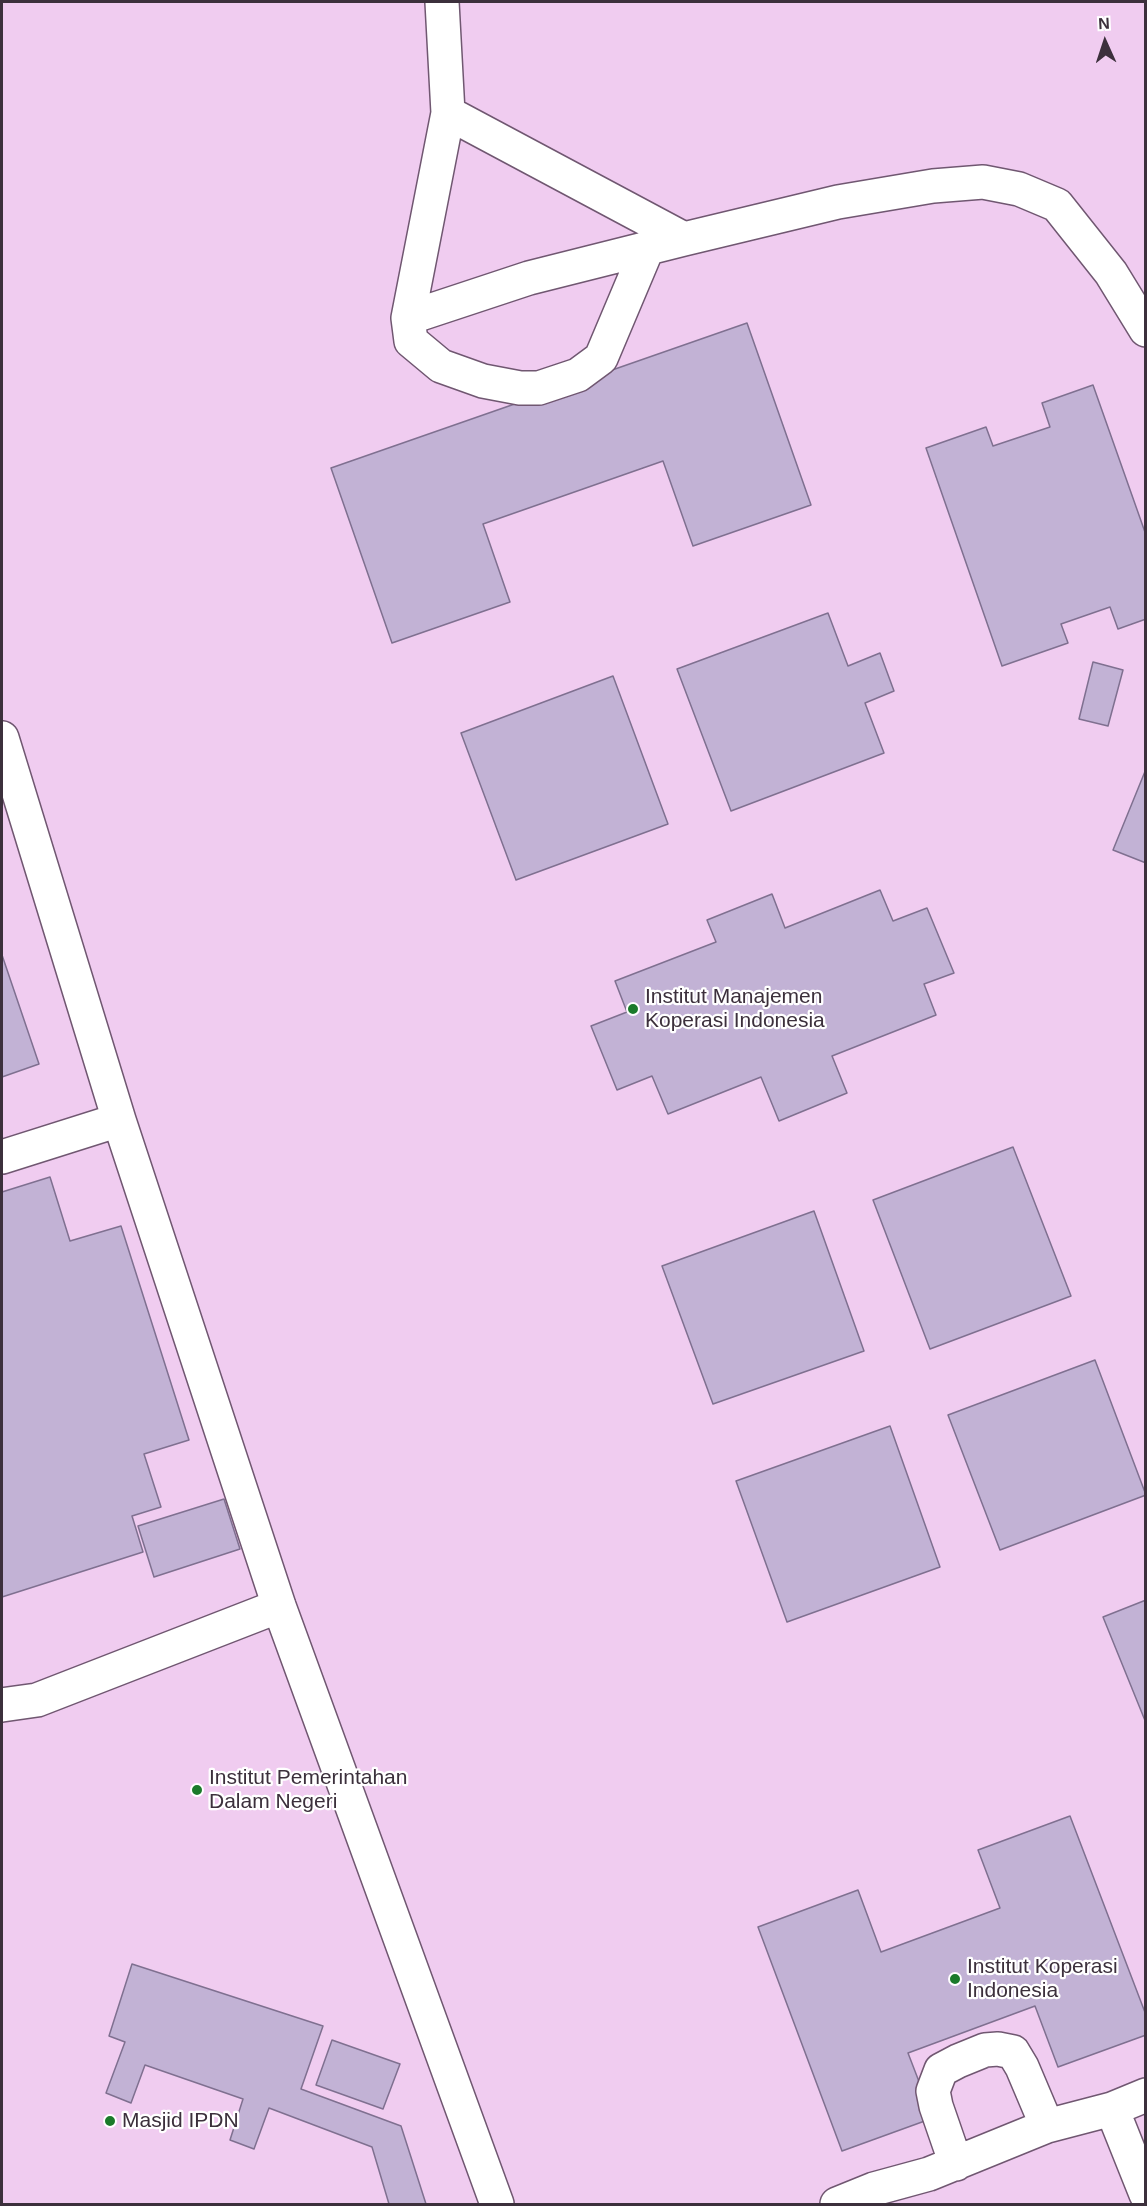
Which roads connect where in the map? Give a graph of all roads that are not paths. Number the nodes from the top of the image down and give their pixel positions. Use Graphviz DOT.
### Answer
graph roads {
  1 [pos="442,2"];
  2 [pos="448,113"];
  3 [pos="684,239"];
  4 [pos="647,249"];
  5 [pos="408,318"];
  6 [pos="1146,330"];
  7 [pos="2,738"];
  8 [pos="118,1120"];
  9 [pos="2,1157"];
  10 [pos="279,1606"];
  11 [pos="2,1705"];
  12 [pos="1146,2095"];
  13 [pos="1112,2109"];
  14 [pos="1047,2126"];
  15 [pos="956,2164"];
  16 [pos="1146,2194"];
  17 [pos="877,2197"];
  18 [pos="497,2205"];
  19 [pos="837,2205"];
  1 -- 2 [label="street"];
  2 -- 3 [label="street"];
  2 -- 5 [label="street"];
  3 -- 4 [label="street"];
  3 -- 6 [label="street"];
  4 -- 5 [label="street"];
  4 -- 5 [label="street"];
  7 -- 8 [label="street"];
  8 -- 9 [label="street"];
  8 -- 10 [label="street"];
  10 -- 11 [label="street"];
  10 -- 18 [label="street"];
  12 -- 13 [label="street"];
  13 -- 14 [label="street"];
  13 -- 16 [label="street"];
  14 -- 15 [label="street"];
  14 -- 15 [label="street"];
  15 -- 17 [label="street"];
  17 -- 19 [label="street"];
}
